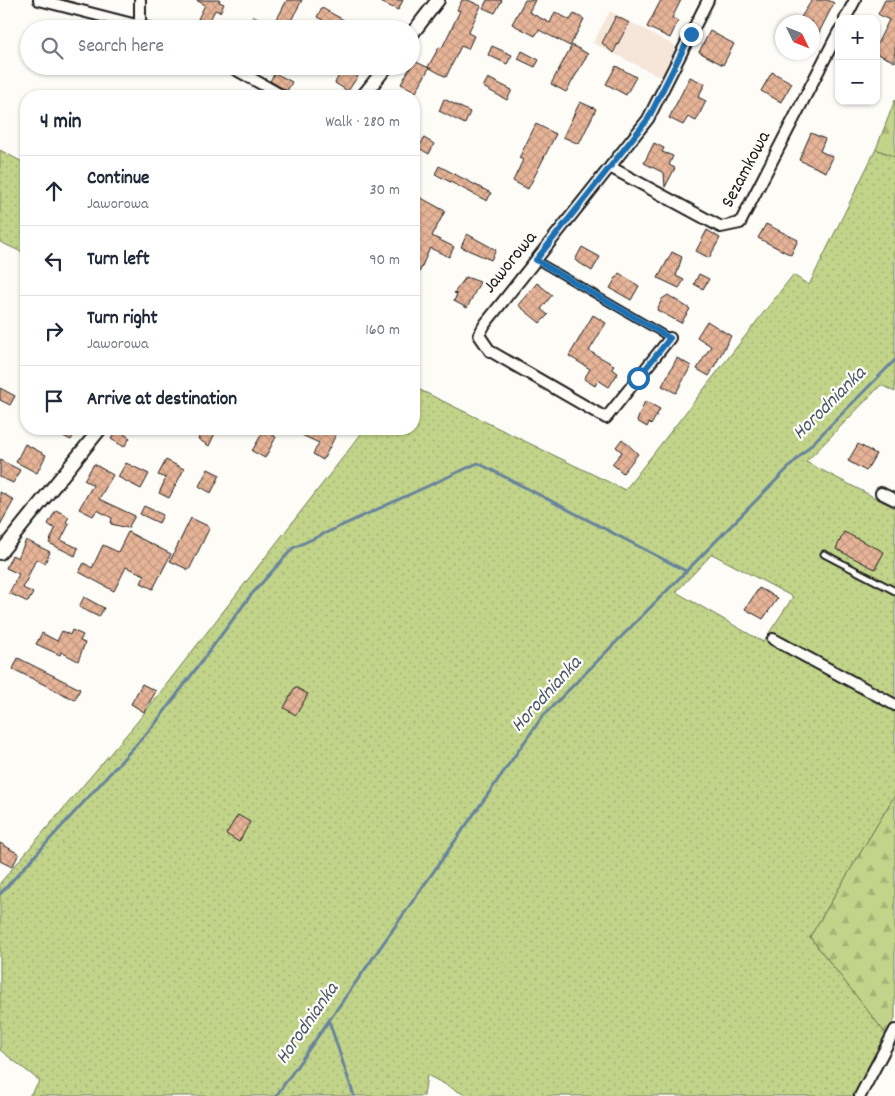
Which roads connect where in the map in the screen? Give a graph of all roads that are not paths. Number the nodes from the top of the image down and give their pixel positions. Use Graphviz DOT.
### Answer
graph roads {
  1 [pos="39,0"];
  2 [pos="140,0"];
  3 [pos="438,0"];
  4 [pos="708,0"];
  5 [pos="855,0"];
  6 [pos="847,15"];
  7 [pos="123,20"];
  8 [pos="140,20"];
  9 [pos="420,23"];
  10 [pos="835,39"];
  11 [pos="246,75"];
  12 [pos="380,75"];
  13 [pos="273,90"];
  14 [pos="369,90"];
  15 [pos="610,168"];
  16 [pos="536,260"];
  17 [pos="670,338"];
  18 [pos="95,435"];
  19 [pos="881,493"];
  20 [pos="895,500"];
  21 [pos="0,553"];
  22 [pos="824,554"];
  23 [pos="895,591"];
  24 [pos="773,640"];
  25 [pos="895,705"];
  26 [pos="895,1030"];
  27 [pos="860,1096"];
  1 -- 7 [label="street"];
  2 -- 8 [label="street"];
  3 -- 9 [label="street"];
  4 -- 15 [label="street, Jaworowa"];
  5 -- 6 [label="street"];
  10 -- 15 [label="street, Sezamkowa"];
  11 -- 13 [label="street"];
  12 -- 14 [label="street"];
  15 -- 16 [label="street, Jaworowa"];
  16 -- 17 [label="lane"];
  16 -- 17 [label="street, Jaworowa"];
  18 -- 21 [label="street"];
  19 -- 20 [label="street"];
  22 -- 23 [label="lane"];
  24 -- 25 [label="street"];
  26 -- 27 [label="street"];
}
